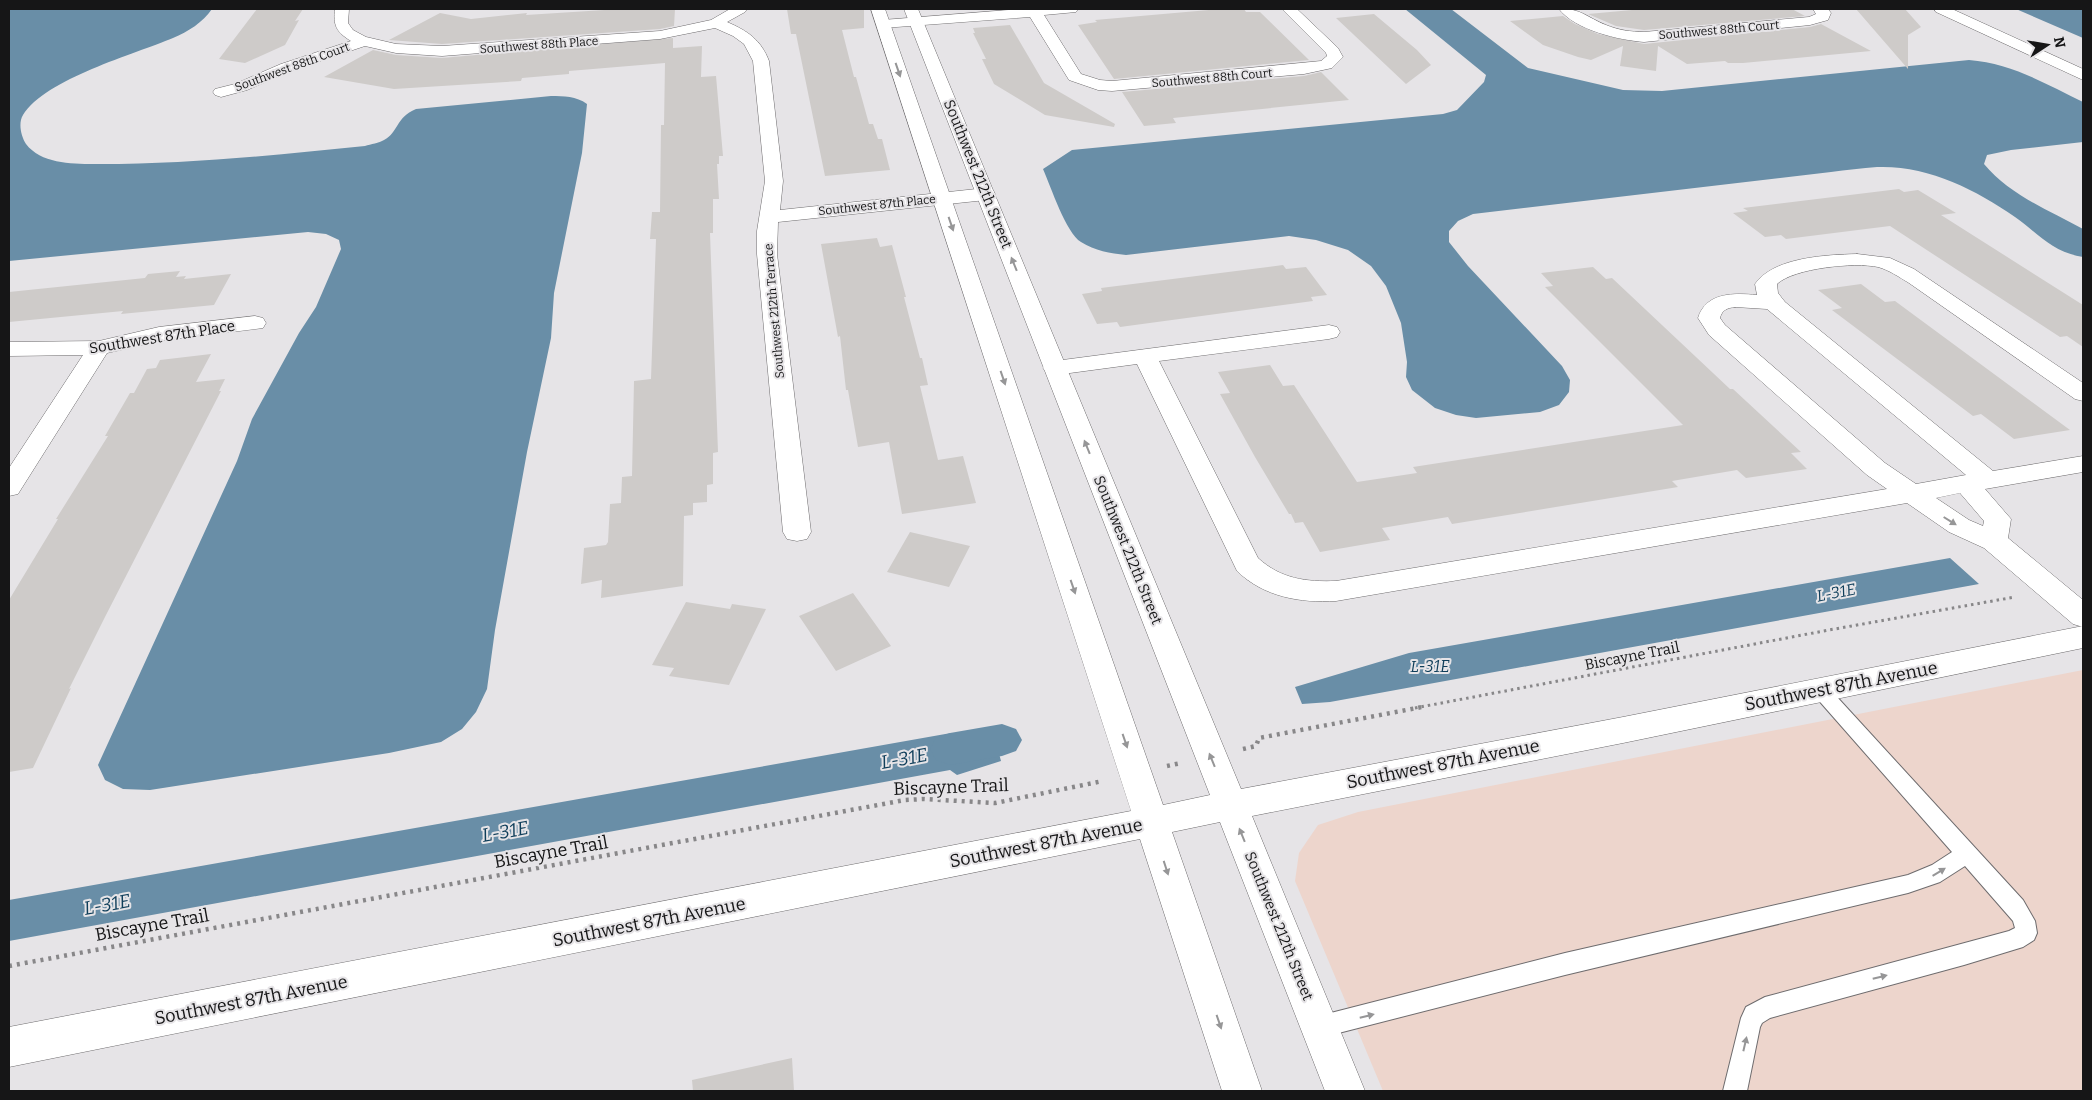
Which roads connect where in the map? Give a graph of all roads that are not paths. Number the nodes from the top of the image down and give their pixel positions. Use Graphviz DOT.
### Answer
graph roads {
  1 [pos="342,9"];
  2 [pos="740,9"];
  3 [pos="1071,9"];
  4 [pos="1289,9"];
  5 [pos="1566,9"];
  6 [pos="1940,9"];
  7 [pos="1963,9"];
  8 [pos="1034,10"];
  9 [pos="1820,14"];
  10 [pos="914,15"];
  11 [pos="880,16"];
  12 [pos="716,24"];
  13 [pos="362,42"];
  14 [pos="2083,64"];
  15 [pos="2083,75"];
  16 [pos="220,92"];
  17 [pos="986,194"];
  18 [pos="942,198"];
  19 [pos="769,216"];
  20 [pos="1773,303"];
  21 [pos="255,323"];
  22 [pos="1329,332"];
  23 [pos="9,348"];
  24 [pos="99,348"];
  25 [pos="1145,356"];
  26 [pos="1055,368"];
  27 [pos="2079,388"];
  28 [pos="2083,464"];
  29 [pos="1977,482"];
  30 [pos="9,488"];
  31 [pos="1910,494"];
  32 [pos="797,532"];
  33 [pos="1994,541"];
  34 [pos="2083,616"];
  35 [pos="2083,637"];
  36 [pos="1820,690"];
  37 [pos="1230,806"];
  38 [pos="1152,822"];
  39 [pos="1967,852"];
  40 [pos="1451,994"];
  41 [pos="1319,1027"];
  42 [pos="9,1047"];
  43 [pos="1242,1091"];
  44 [pos="1345,1091"];
  45 [pos="1735,1091"];
  1 -- 13 [label="street"];
  2 -- 12 [label="street"];
  3 -- 8 [label="street"];
  4 -- 8 [label="street, Southwest 88th Court"];
  5 -- 9 [label="street, Southwest 88th Court"];
  6 -- 15 [label="street"];
  7 -- 14 [label="street"];
  8 -- 10 [label="street"];
  10 -- 11 [label="street"];
  10 -- 17 [label="street, Southwest 212th Street"];
  11 -- 18 [label="street, one-way"];
  12 -- 13 [label="street, Southwest 88th Place"];
  12 -- 19 [label="street, Southwest 212th Terrace"];
  13 -- 16 [label="street, Southwest 88th Court"];
  17 -- 18 [label="street, Southwest 87th Place"];
  26 -- 17 [label="street, Southwest 212th Street, one-way"];
  18 -- 19 [label="street, Southwest 87th Place"];
  18 -- 38 [label="street, one-way"];
  19 -- 32 [label="street, Southwest 212th Terrace"];
  20 -- 27 [label="street"];
  20 -- 29 [label="street"];
  20 -- 31 [label="street"];
  21 -- 24 [label="street, Southwest 87th Place"];
  22 -- 25 [label="street"];
  23 -- 24 [label="street, Southwest 87th Place"];
  24 -- 30 [label="street"];
  25 -- 26 [label="street"];
  25 -- 31 [label="street"];
  37 -- 26 [label="street, Southwest 212th Street, one-way"];
  28 -- 29 [label="street"];
  29 -- 31 [label="street"];
  29 -- 33 [label="street"];
  31 -- 33 [label="street, one-way"];
  33 -- 34 [label="street"];
  35 -- 36 [label="street, Southwest 87th Avenue"];
  36 -- 37 [label="street, Southwest 87th Avenue"];
  36 -- 39 [label="lane"];
  37 -- 38 [label="street, Southwest 87th Avenue"];
  41 -- 37 [label="street, Southwest 212th Street, one-way"];
  38 -- 42 [label="street, Southwest 87th Avenue"];
  38 -- 43 [label="street, one-way"];
  40 -- 39 [label="lane, one-way"];
  45 -- 39 [label="lane, one-way"];
  41 -- 40 [label="lane, one-way"];
  41 -- 44 [label="street, Southwest 212th Street"];
}
